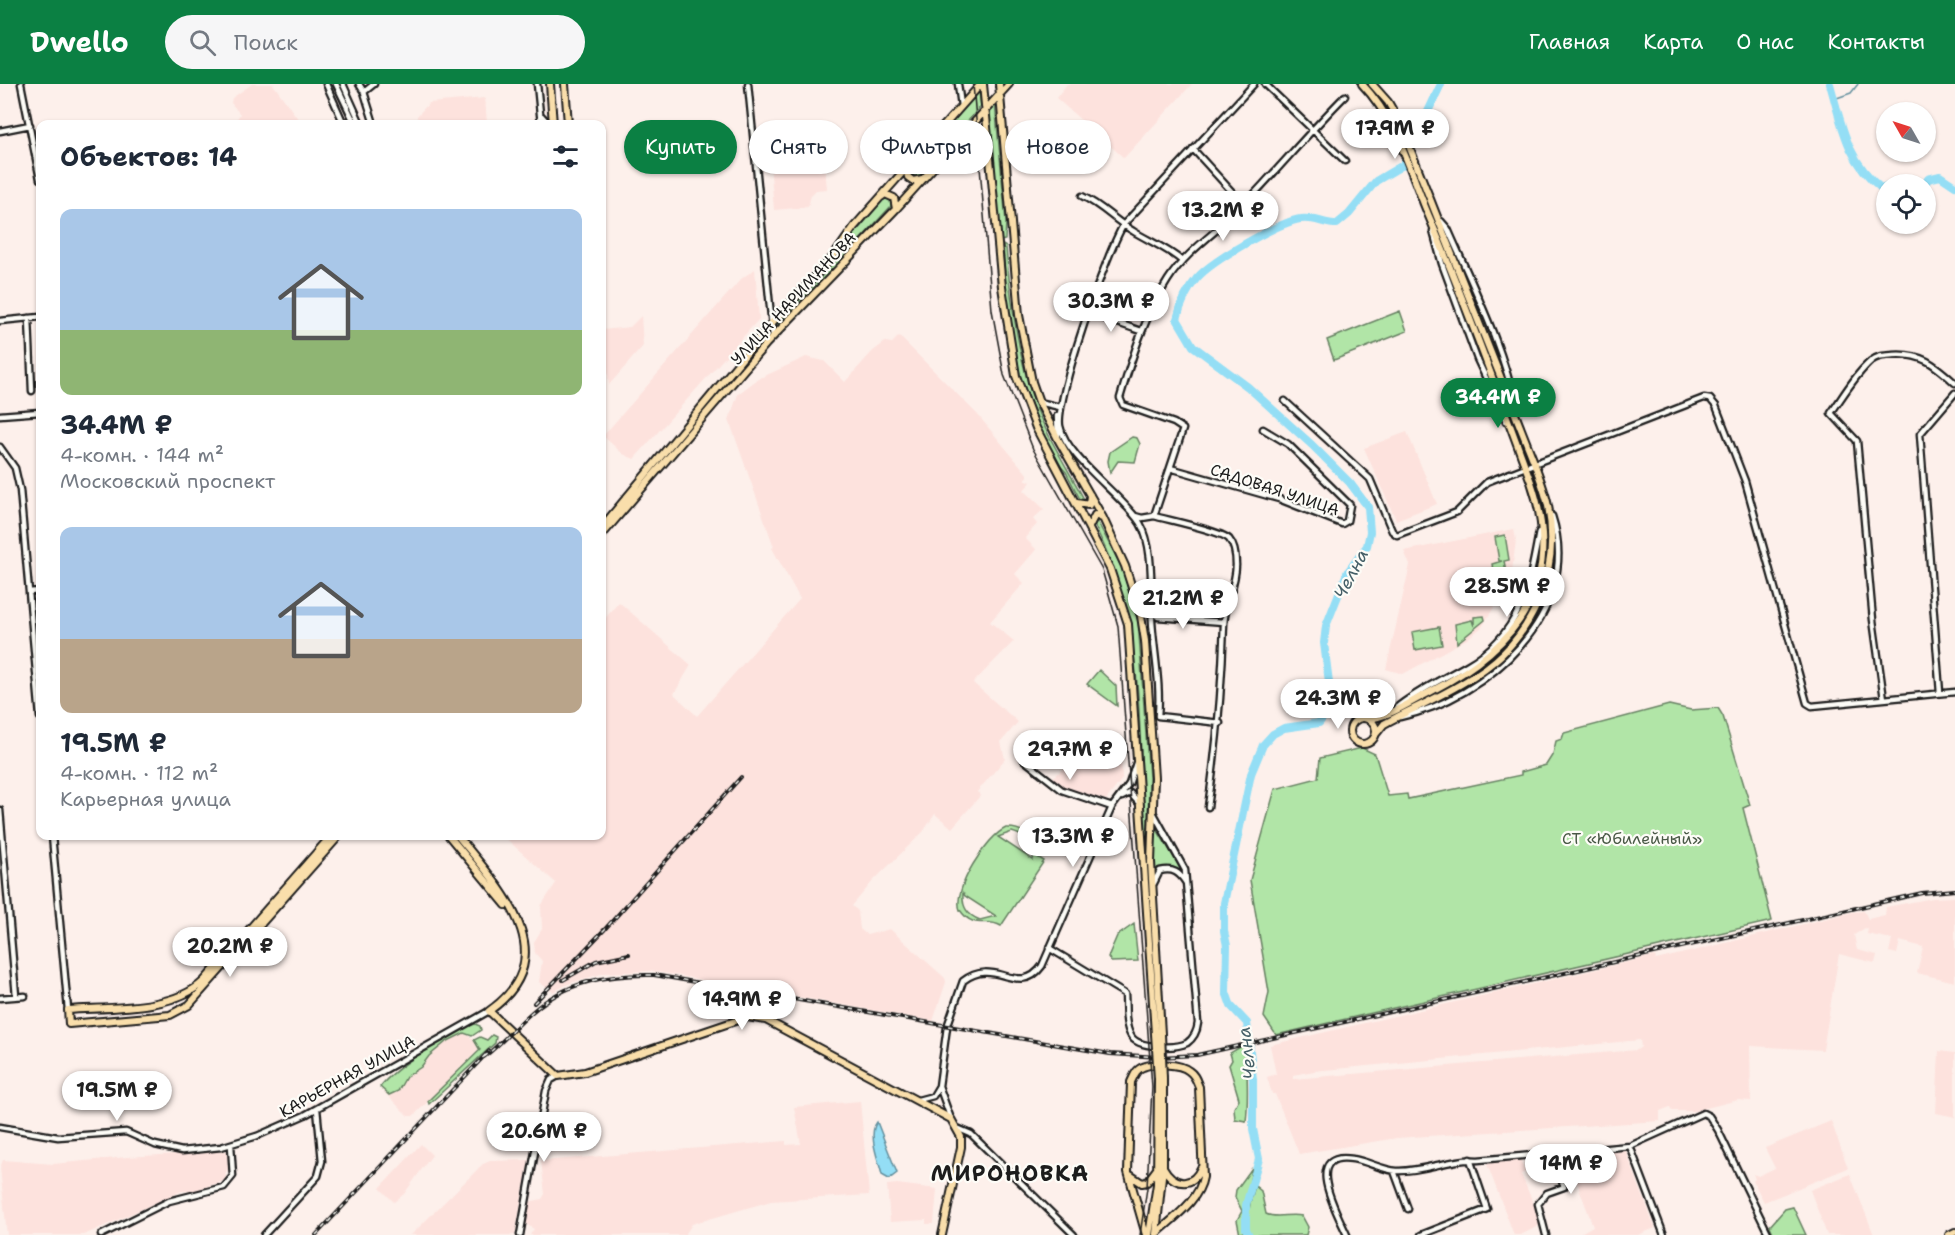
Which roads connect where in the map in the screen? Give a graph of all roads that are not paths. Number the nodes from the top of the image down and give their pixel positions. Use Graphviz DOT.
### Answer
graph roads {
  1 [pos="21,84"];
  2 [pos="326,84"];
  3 [pos="336,84"];
  4 [pos="343,84"];
  5 [pos="359,84"];
  6 [pos="374,84"];
  7 [pos="537,84"];
  8 [pos="550,84"];
  9 [pos="565,84"];
  10 [pos="748,84"];
  11 [pos="958,84"];
  12 [pos="982,84"];
  13 [pos="999,84"];
  14 [pos="1009,84"];
  15 [pos="1254,84"];
  16 [pos="1265,84"];
  17 [pos="1362,84"];
  18 [pos="1372,84"];
  19 [pos="364,92"];
  20 [pos="1000,93"];
  21 [pos="1345,96"];
  22 [pos="961,106"];
  23 [pos="985,108"];
  24 [pos="540,114"];
  25 [pos="342,120"];
  26 [pos="353,120"];
  27 [pos="359,120"];
  28 [pos="373,120"];
  29 [pos="541,120"];
  30 [pos="545,120"];
  31 [pos="553,120"];
  32 [pos="568,120"];
  33 [pos="948,120"];
  34 [pos="974,120"];
  35 [pos="986,120"];
  36 [pos="30,125"];
  37 [pos="1312,129"];
  38 [pos="0,131"];
  39 [pos="1193,149"];
  40 [pos="36,158"];
  41 [pos="1346,161"];
  42 [pos="900,174"];
  43 [pos="907,174"];
  44 [pos="927,174"];
  45 [pos="991,174"];
  46 [pos="923,179"];
  47 [pos="1418,179"];
  48 [pos="1082,196"];
  49 [pos="880,197"];
  50 [pos="1244,204"];
  51 [pos="896,209"];
  52 [pos="1432,217"];
  53 [pos="1124,224"];
  54 [pos="1013,252"];
  55 [pos="999,254"];
  56 [pos="1182,261"];
  57 [pos="1089,314"];
  58 [pos="36,317"];
  59 [pos="29,318"];
  60 [pos="0,321"];
  61 [pos="770,325"];
  62 [pos="1141,331"];
  63 [pos="773,337"];
  64 [pos="1955,382"];
  65 [pos="32,391"];
  66 [pos="1955,393"];
  67 [pos="1285,401"];
  68 [pos="1039,402"];
  69 [pos="1059,408"];
  70 [pos="36,412"];
  71 [pos="0,415"];
  72 [pos="1263,429"];
  73 [pos="1059,441"];
  74 [pos="0,447"];
  75 [pos="1535,464"];
  76 [pos="1525,467"];
  77 [pos="1170,468"];
  78 [pos="651,470"];
  79 [pos="1090,494"];
  80 [pos="1077,503"];
  81 [pos="613,513"];
  82 [pos="606,514"];
  83 [pos="1135,516"];
  84 [pos="1154,516"];
  85 [pos="1103,518"];
  86 [pos="606,524"];
  87 [pos="606,526"];
  88 [pos="1089,527"];
  89 [pos="36,591"];
  90 [pos="29,592"];
  91 [pos="1152,603"];
  92 [pos="1138,605"];
  93 [pos="1151,612"];
  94 [pos="1224,622"];
  95 [pos="36,649"];
  96 [pos="1955,692"];
  97 [pos="1940,693"];
  98 [pos="1884,699"];
  99 [pos="1393,715"];
  100 [pos="1367,719"];
  101 [pos="1220,723"];
  102 [pos="1376,734"];
  103 [pos="1138,757"];
  104 [pos="1024,760"];
  105 [pos="1118,800"];
  106 [pos="1112,807"];
  107 [pos="1208,807"];
  108 [pos="0,810"];
  109 [pos="1141,810"];
  110 [pos="1153,812"];
  111 [pos="1,836"];
  112 [pos="52,840"];
  113 [pos="327,840"];
  114 [pos="335,840"];
  115 [pos="452,840"];
  116 [pos="461,840"];
  117 [pos="1187,884"];
  118 [pos="1152,891"];
  119 [pos="511,910"];
  120 [pos="1049,948"];
  121 [pos="16,996"];
  122 [pos="25,996"];
  123 [pos="0,998"];
  124 [pos="151,1003"];
  125 [pos="68,1010"];
  126 [pos="489,1011"];
  127 [pos="151,1017"];
  128 [pos="1158,1034"];
  129 [pos="558,1076"];
  130 [pos="939,1086"];
  131 [pos="918,1100"];
  132 [pos="317,1109"];
  133 [pos="951,1119"];
  134 [pos="0,1127"];
  135 [pos="957,1128"];
  136 [pos="231,1145"];
  137 [pos="1630,1146"];
  138 [pos="1552,1152"];
  139 [pos="1470,1160"];
  140 [pos="1202,1164"];
  141 [pos="1160,1167"];
  142 [pos="1394,1171"];
  143 [pos="1128,1172"];
  144 [pos="1408,1209"];
  145 [pos="1955,1232"];
  146 [pos="101,1235"];
  147 [pos="264,1235"];
  148 [pos="520,1235"];
  149 [pos="942,1235"];
  150 [pos="1074,1235"];
  151 [pos="1152,1235"];
  152 [pos="1347,1235"];
  153 [pos="1421,1235"];
  154 [pos="1546,1235"];
  155 [pos="1664,1235"];
  156 [pos="1769,1235"];
  157 [pos="1948,1235"];
  1 -- 36 [label="street"];
  2 -- 25 [label="street"];
  3 -- 26 [label="street"];
  4 -- 27 [label="street"];
  5 -- 19 [label="street"];
  6 -- 19 [label="street"];
  7 -- 24 [label="street"];
  8 -- 31 [label="main road"];
  9 -- 32 [label="main road"];
  10 -- 61 [label="street"];
  11 -- 22 [label="street"];
  12 -- 22 [label="main road, УЛИЦА НАРИМАНОВА"];
  12 -- 23 [label="main road"];
  13 -- 20 [label="main road"];
  14 -- 20 [label="main road, УЛИЦА НАРИМАНОВА"];
  15 -- 39 [label="street"];
  16 -- 37 [label="street"];
  17 -- 47 [label="main road"];
  18 -- 47 [label="main road"];
  19 -- 28 [label="street"];
  20 -- 23 [label="main road, УЛИЦА НАРИМАНОВА"];
  20 -- 54 [label="main road"];
  21 -- 37 [label="street"];
  22 -- 33 [label="main road, УЛИЦА НАРИМАНОВА"];
  23 -- 34 [label="main road, УЛИЦА НАРИМАНОВА"];
  23 -- 35 [label="main road"];
  24 -- 29 [label="street"];
  24 -- 30 [label="street"];
  36 -- 38 [label="street"];
  36 -- 40 [label="street"];
  37 -- 41 [label="street"];
  37 -- 50 [label="street"];
  39 -- 50 [label="street"];
  39 -- 53 [label="street"];
  42 -- 49 [label="main road, УЛИЦА НАРИМАНОВА"];
  43 -- 46 [label="main road"];
  44 -- 46 [label="main road, УЛИЦА НАРИМАНОВА"];
  45 -- 55 [label="main road"];
  46 -- 51 [label="main road, УЛИЦА НАРИМАНОВА"];
  47 -- 52 [label="main road"];
  48 -- 53 [label="street"];
  49 -- 51 [label="main road"];
  49 -- 61 [label="main road, УЛИЦА НАРИМАНОВА"];
  50 -- 56 [label="street"];
  51 -- 63 [label="main road, УЛИЦА НАРИМАНОВА"];
  52 -- 75 [label="main road"];
  52 -- 76 [label="main road"];
  53 -- 56 [label="street"];
  53 -- 57 [label="street"];
  54 -- 55 [label="main road"];
  54 -- 68 [label="main road"];
  55 -- 80 [label="main road"];
  56 -- 62 [label="street"];
  57 -- 62 [label="street"];
  57 -- 69 [label="street"];
  58 -- 59 [label="street"];
  59 -- 60 [label="street"];
  59 -- 65 [label="street"];
  61 -- 63 [label="street"];
  61 -- 78 [label="main road, УЛИЦА НАРИМАНОВА"];
  62 -- 77 [label="street"];
  63 -- 78 [label="main road, УЛИЦА НАРИМАНОВА"];
  64 -- 98 [label="street"];
  66 -- 97 [label="street"];
  67 -- 76 [label="street"];
  68 -- 69 [label="street"];
  68 -- 73 [label="main road"];
  69 -- 73 [label="street"];
  69 -- 83 [label="street"];
  70 -- 71 [label="street"];
  72 -- 77 [label="street, САДОВАЯ УЛИЦА"];
  73 -- 79 [label="main road"];
  74 -- 90 [label="street"];
  75 -- 76 [label="street"];
  75 -- 98 [label="street"];
  75 -- 99 [label="main road"];
  76 -- 99 [label="main road"];
  77 -- 84 [label="street"];
  78 -- 81 [label="main road, УЛИЦА НАРИМАНОВА"];
  78 -- 87 [label="main road, УЛИЦА НАРИМАНОВА"];
  79 -- 80 [label="main road"];
  79 -- 85 [label="main road"];
  80 -- 88 [label="main road"];
  81 -- 82 [label="main road"];
  81 -- 86 [label="main road, УЛИЦА НАРИМАНОВА"];
  83 -- 84 [label="street"];
  83 -- 91 [label="street"];
  84 -- 94 [label="street"];
  85 -- 88 [label="main road"];
  85 -- 92 [label="main road"];
  88 -- 103 [label="main road"];
  89 -- 90 [label="street"];
  90 -- 95 [label="street"];
  91 -- 92 [label="street"];
  91 -- 93 [label="street"];
  92 -- 110 [label="main road"];
  93 -- 94 [label="street"];
  93 -- 101 [label="street"];
  94 -- 101 [label="street"];
  96 -- 97 [label="street"];
  97 -- 98 [label="street"];
  99 -- 100 [label="main road"];
  99 -- 102 [label="main road"];
  100 -- 102 [label="main road"];
  100 -- 102 [label="main road"];
  101 -- 107 [label="street"];
  103 -- 105 [label="street"];
  103 -- 109 [label="main road"];
  104 -- 106 [label="street"];
  105 -- 106 [label="street"];
  105 -- 109 [label="street"];
  106 -- 120 [label="street"];
  108 -- 111 [label="street"];
  109 -- 128 [label="main road"];
  110 -- 117 [label="street"];
  110 -- 118 [label="main road"];
  111 -- 121 [label="street"];
  112 -- 125 [label="street"];
  113 -- 124 [label="main road"];
  114 -- 127 [label="main road"];
  115 -- 119 [label="main road"];
  116 -- 119 [label="main road"];
  117 -- 118 [label="street"];
  117 -- 120 [label="street"];
  118 -- 128 [label="main road"];
  119 -- 126 [label="main road"];
  120 -- 130 [label="street"];
  121 -- 122 [label="street"];
  121 -- 123 [label="street"];
  124 -- 125 [label="main road"];
  124 -- 127 [label="main road"];
  125 -- 127 [label="main road"];
  126 -- 129 [label="main road"];
  126 -- 132 [label="street, КАРЬЕРНАЯ УЛИЦА"];
  128 -- 141 [label="main road, bridge"];
  129 -- 131 [label="main road"];
  129 -- 148 [label="street"];
  130 -- 131 [label="street"];
  130 -- 133 [label="street"];
  131 -- 133 [label="main road"];
  132 -- 136 [label="street, КАРЬЕРНАЯ УЛИЦА"];
  132 -- 147 [label="street"];
  133 -- 135 [label="main road"];
  134 -- 136 [label="street, КАРЬЕРНАЯ УЛИЦА"];
  135 -- 149 [label="main road"];
  135 -- 150 [label="street"];
  136 -- 146 [label="street"];
  137 -- 138 [label="street"];
  137 -- 155 [label="street"];
  137 -- 156 [label="street"];
  138 -- 139 [label="street"];
  138 -- 154 [label="street"];
  139 -- 142 [label="street"];
  139 -- 153 [label="street"];
  140 -- 141 [label="main road"];
  140 -- 143 [label="main road"];
  140 -- 151 [label="main road"];
  141 -- 143 [label="main road"];
  141 -- 151 [label="main road"];
  142 -- 144 [label="street"];
  142 -- 152 [label="street"];
  143 -- 151 [label="main road"];
  145 -- 157 [label="main road"];
}
